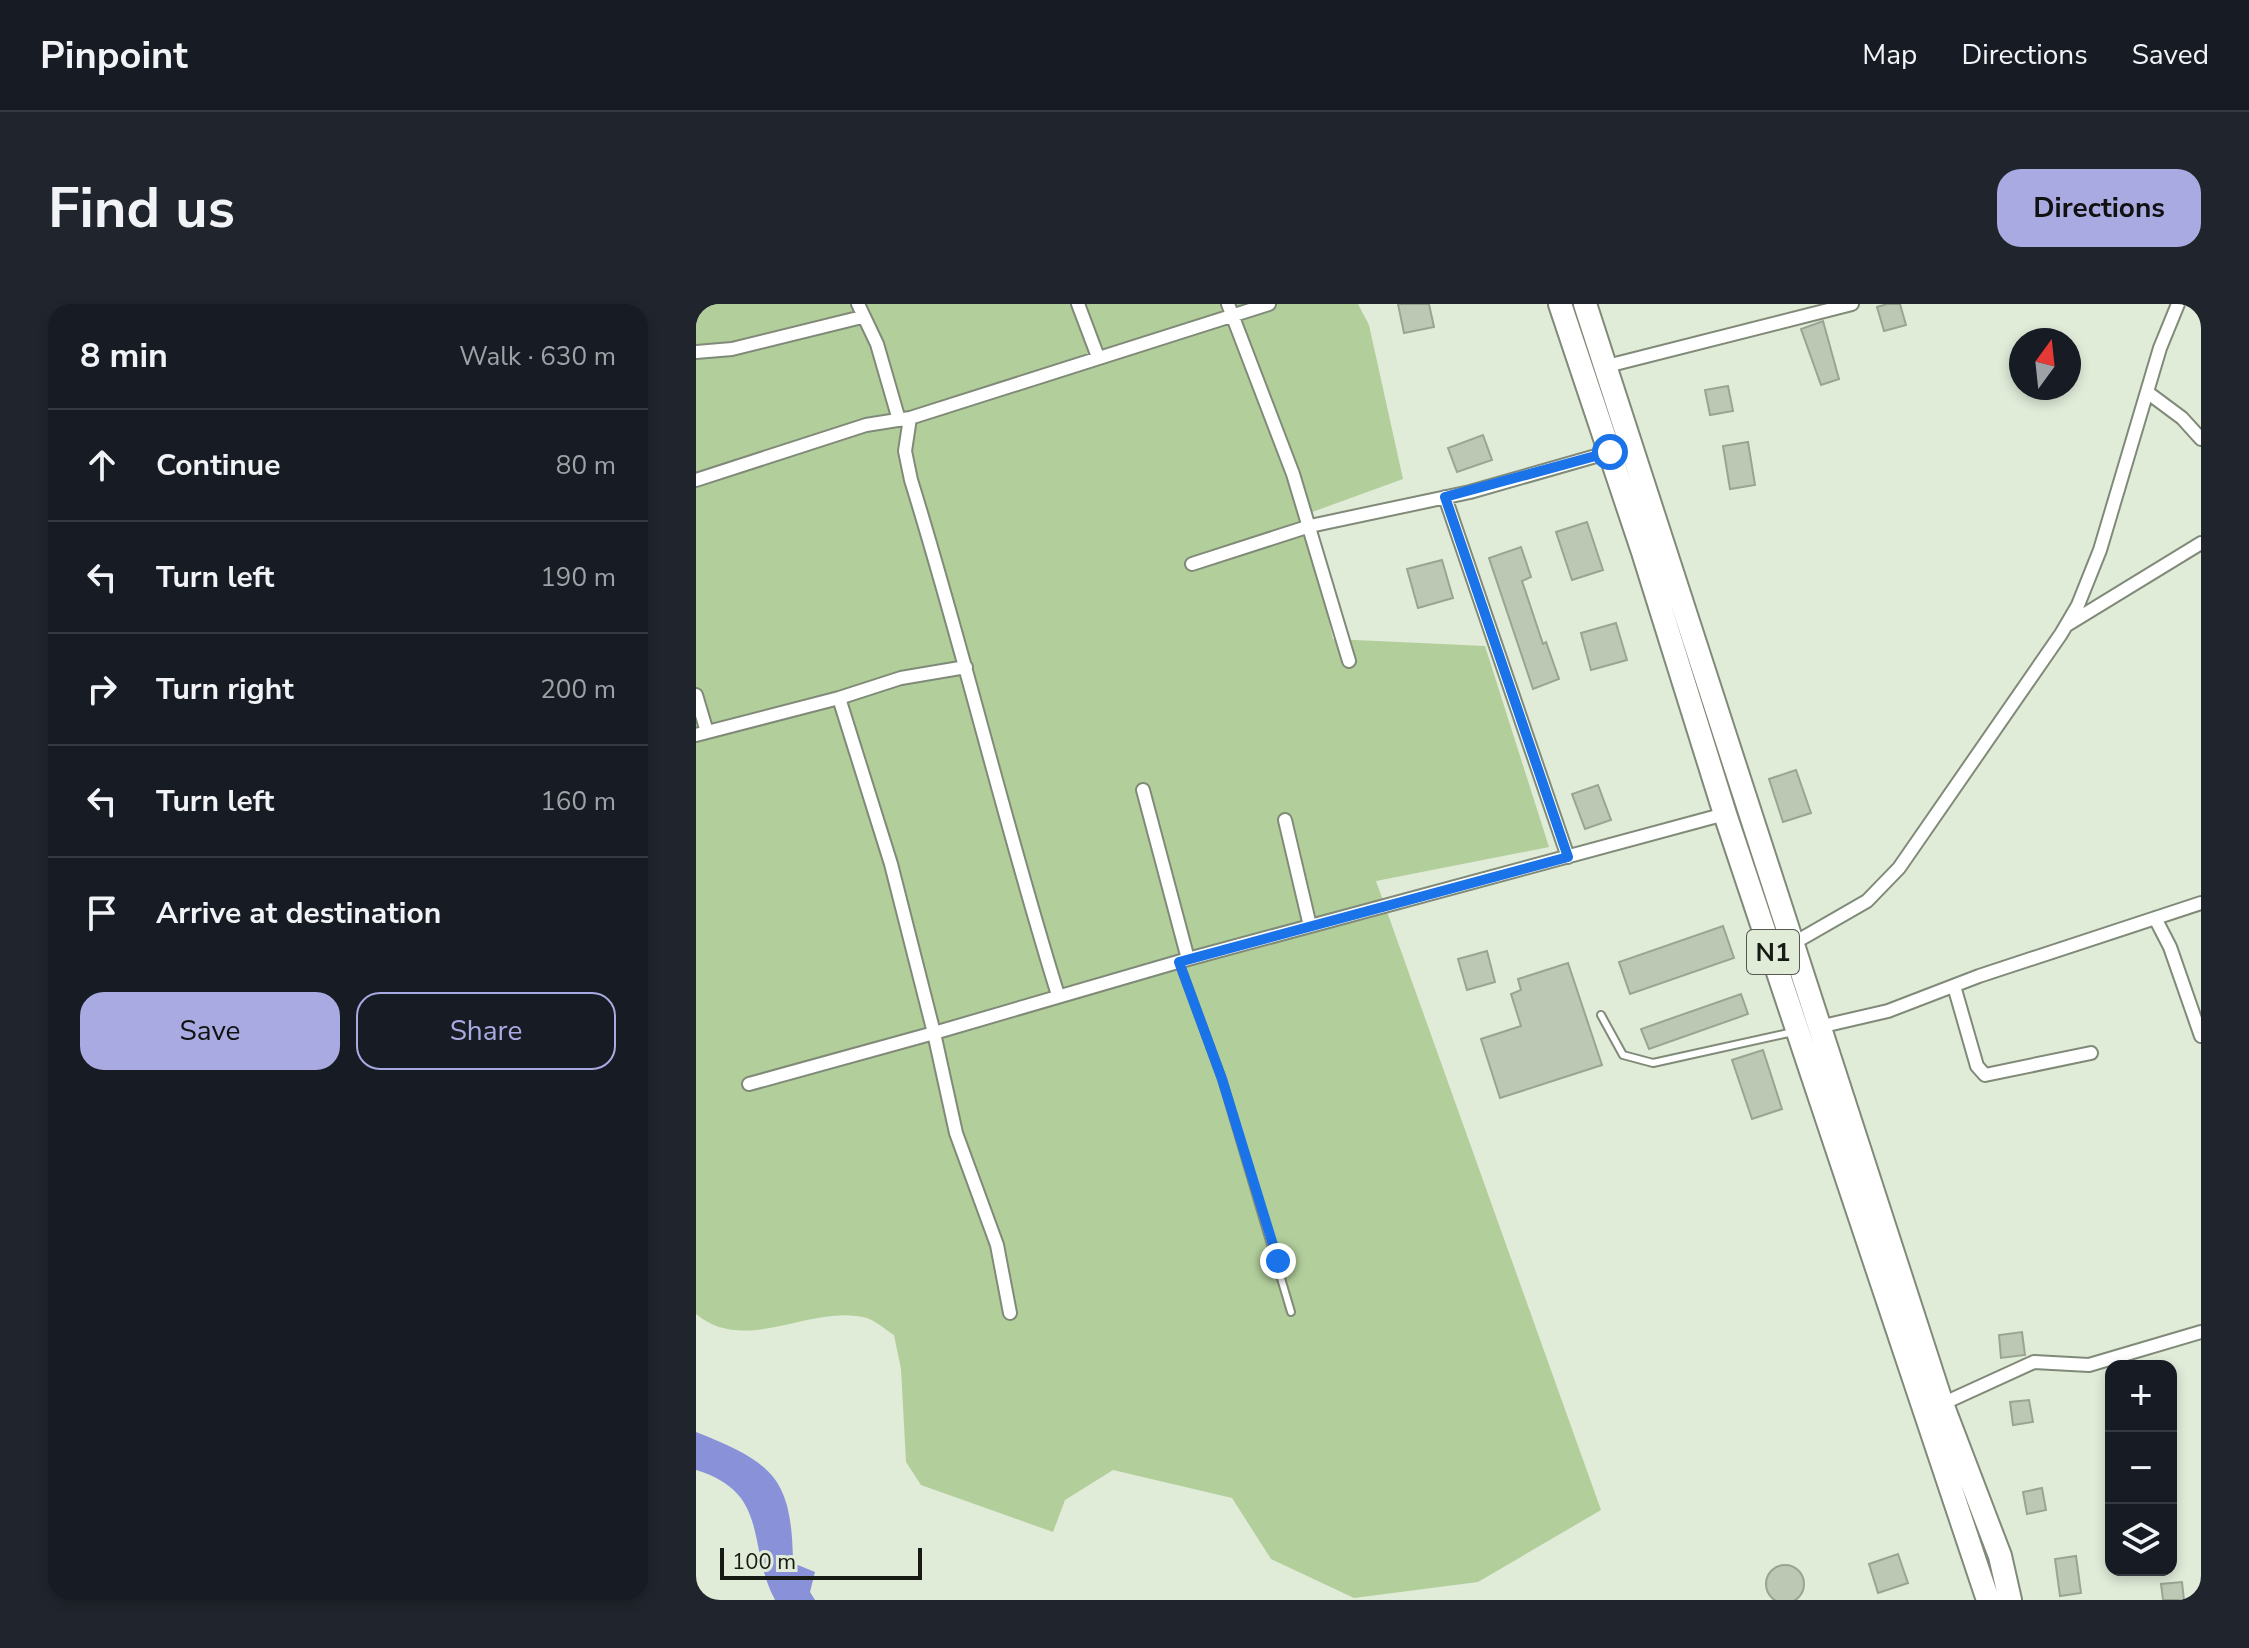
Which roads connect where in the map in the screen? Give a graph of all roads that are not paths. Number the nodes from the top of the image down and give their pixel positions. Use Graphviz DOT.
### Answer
graph roads {
  1 [pos="1078,304"];
  2 [pos="1269,304"];
  3 [pos="1560,304"];
  4 [pos="1585,304"];
  5 [pos="1852,304"];
  6 [pos="2178,304"];
  7 [pos="1230,310"];
  8 [pos="860,311"];
  9 [pos="696,352"];
  10 [pos="1098,357"];
  11 [pos="1607,366"];
  12 [pos="2147,392"];
  13 [pos="904,419"];
  14 [pos="2201,439"];
  15 [pos="1610,452"];
  16 [pos="696,480"];
  17 [pos="1445,497"];
  18 [pos="1310,526"];
  19 [pos="2201,543"];
  20 [pos="1192,564"];
  21 [pos="2067,625"];
  22 [pos="1349,661"];
  23 [pos="966,667"];
  24 [pos="696,695"];
  25 [pos="839,698"];
  26 [pos="702,734"];
  27 [pos="1143,790"];
  28 [pos="1725,814"];
  29 [pos="1285,820"];
  30 [pos="1568,857"];
  31 [pos="2201,903"];
  32 [pos="2155,918"];
  33 [pos="1310,926"];
  34 [pos="1794,944"];
  35 [pos="1773,955"];
  36 [pos="1183,960"];
  37 [pos="1954,986"];
  38 [pos="1058,995"];
  39 [pos="2189,1009"];
  40 [pos="1601,1015"];
  41 [pos="2201,1017"];
  42 [pos="1809,1029"];
  43 [pos="934,1033"];
  44 [pos="2201,1036"];
  45 [pos="2091,1053"];
  46 [pos="749,1084"];
  47 [pos="1291,1312"];
  48 [pos="1010,1313"];
  49 [pos="2201,1332"];
  50 [pos="1942,1404"];
  51 [pos="1988,1600"];
  52 [pos="2010,1600"];
  1 -- 10 [label="street"];
  2 -- 7 [label="street"];
  3 -- 15 [label="highway, N1"];
  4 -- 11 [label="highway, N1"];
  5 -- 11 [label="street"];
  6 -- 12 [label="street"];
  7 -- 10 [label="street"];
  7 -- 18 [label="street"];
  8 -- 9 [label="street"];
  8 -- 13 [label="street"];
  10 -- 13 [label="street"];
  11 -- 34 [label="highway, N1"];
  12 -- 14 [label="street"];
  12 -- 21 [label="street"];
  13 -- 16 [label="street"];
  13 -- 23 [label="street"];
  15 -- 17 [label="street"];
  15 -- 28 [label="highway, N1"];
  17 -- 18 [label="street"];
  17 -- 30 [label="street"];
  18 -- 20 [label="street"];
  18 -- 22 [label="street"];
  19 -- 21 [label="street"];
  21 -- 34 [label="street"];
  23 -- 25 [label="street"];
  23 -- 38 [label="street"];
  24 -- 26 [label="street"];
  25 -- 26 [label="street"];
  25 -- 43 [label="street"];
  27 -- 36 [label="street"];
  28 -- 30 [label="street"];
  28 -- 35 [label="highway, N1"];
  29 -- 33 [label="street"];
  30 -- 33 [label="street"];
  31 -- 32 [label="street"];
  32 -- 37 [label="street"];
  32 -- 39 [label="street"];
  33 -- 36 [label="street"];
  34 -- 35 [label="street"];
  34 -- 42 [label="highway, N1"];
  35 -- 42 [label="highway, N1"];
  36 -- 38 [label="street"];
  36 -- 47 [label="lane"];
  37 -- 42 [label="street"];
  37 -- 45 [label="street"];
  38 -- 43 [label="street"];
  39 -- 41 [label="street"];
  39 -- 44 [label="street"];
  40 -- 42 [label="lane"];
  42 -- 50 [label="highway, N1"];
  42 -- 51 [label="highway, N1"];
  43 -- 46 [label="street"];
  43 -- 48 [label="street"];
  49 -- 50 [label="street"];
  50 -- 52 [label="highway, N1"];
}
